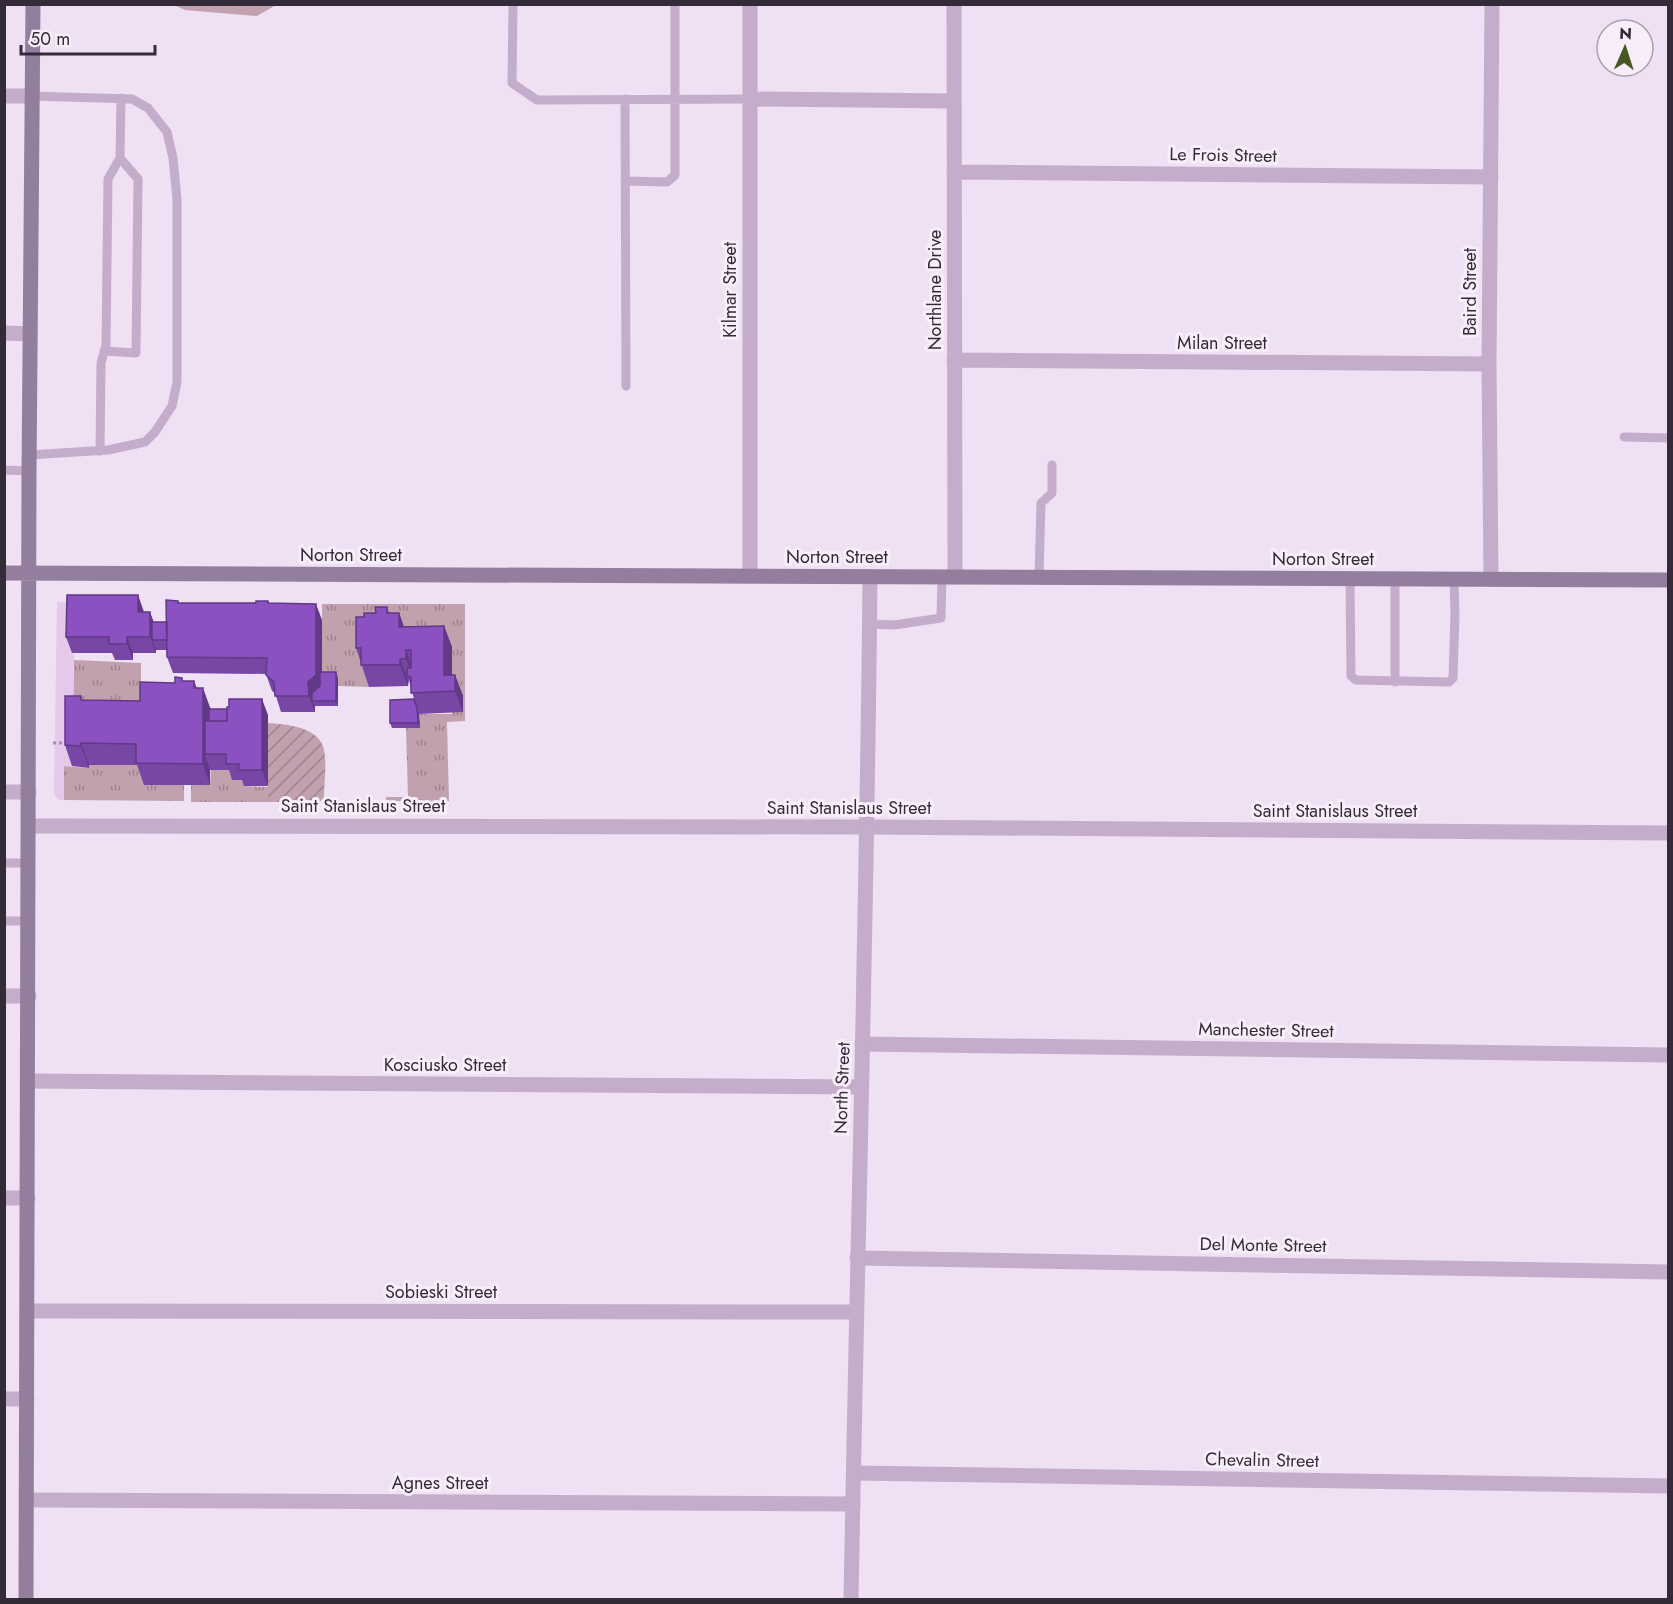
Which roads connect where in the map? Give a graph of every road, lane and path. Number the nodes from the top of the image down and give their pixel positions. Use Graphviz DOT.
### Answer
graph roads {
  1 [pos="33,4"];
  2 [pos="513,4"];
  3 [pos="675,4"];
  4 [pos="750,4"];
  5 [pos="954,4"];
  6 [pos="1492,4"];
  7 [pos="4,96"];
  8 [pos="32,96"];
  9 [pos="121,98"];
  10 [pos="625,99"];
  11 [pos="675,99"];
  12 [pos="750,99"];
  13 [pos="954,101"];
  14 [pos="120,158"];
  15 [pos="954,172"];
  16 [pos="1491,177"];
  17 [pos="625,181"];
  18 [pos="4,333"];
  19 [pos="30,334"];
  20 [pos="104,351"];
  21 [pos="954,360"];
  22 [pos="1489,364"];
  23 [pos="626,386"];
  24 [pos="1624,437"];
  25 [pos="1668,438"];
  26 [pos="100,451"];
  27 [pos="29,463"];
  28 [pos="1052,465"];
  29 [pos="4,470"];
  30 [pos="4,573"];
  31 [pos="29,573"];
  32 [pos="750,576"];
  33 [pos="948,576"];
  34 [pos="870,577"];
  35 [pos="1039,577"];
  36 [pos="1350,579"];
  37 [pos="1395,579"];
  38 [pos="1454,579"];
  39 [pos="1491,579"];
  40 [pos="1668,580"];
  41 [pos="870,624"];
  42 [pos="1395,682"];
  43 [pos="53,743"];
  44 [pos="73,743"];
  45 [pos="4,792"];
  46 [pos="29,792"];
  47 [pos="29,826"];
  48 [pos="868,827"];
  49 [pos="1668,833"];
  50 [pos="4,863"];
  51 [pos="29,863"];
  52 [pos="4,921"];
  53 [pos="29,921"];
  54 [pos="4,996"];
  55 [pos="28,996"];
  56 [pos="862,1044"];
  57 [pos="1668,1055"];
  58 [pos="28,1081"];
  59 [pos="861,1087"];
  60 [pos="4,1198"];
  61 [pos="28,1198"];
  62 [pos="857,1258"];
  63 [pos="1668,1272"];
  64 [pos="27,1311"];
  65 [pos="856,1312"];
  66 [pos="4,1399"];
  67 [pos="27,1400"];
  68 [pos="854,1473"];
  69 [pos="1668,1486"];
  70 [pos="27,1500"];
  71 [pos="853,1504"];
  72 [pos="26,1599"];
  73 [pos="851,1599"];
  1 -- 8 [label="main road"];
  2 -- 10 [label="lane"];
  3 -- 11 [label="lane"];
  4 -- 12 [label="street, Kilmar Street"];
  5 -- 13 [label="street, Northlane Drive"];
  6 -- 16 [label="street, Baird Street"];
  7 -- 8 [label="street"];
  8 -- 9 [label="lane"];
  8 -- 19 [label="main road"];
  9 -- 14 [label="lane"];
  9 -- 26 [label="lane"];
  10 -- 11 [label="lane"];
  10 -- 17 [label="lane"];
  11 -- 12 [label="lane"];
  11 -- 17 [label="lane"];
  12 -- 13 [label="street"];
  12 -- 32 [label="street, Kilmar Street"];
  13 -- 15 [label="street, Northlane Drive"];
  14 -- 20 [label="lane"];
  14 -- 20 [label="lane"];
  15 -- 16 [label="street, Le Frois Street"];
  15 -- 21 [label="street, Northlane Drive"];
  16 -- 22 [label="street, Baird Street"];
  17 -- 23 [label="lane"];
  18 -- 19 [label="street"];
  19 -- 27 [label="main road"];
  20 -- 26 [label="lane"];
  21 -- 22 [label="street, Milan Street"];
  21 -- 33 [label="street, Northlane Drive"];
  22 -- 39 [label="street, Baird Street"];
  24 -- 25 [label="lane"];
  26 -- 27 [label="lane"];
  27 -- 29 [label="lane"];
  27 -- 31 [label="main road"];
  28 -- 35 [label="lane"];
  30 -- 31 [label="main road, Norton Street"];
  31 -- 32 [label="main road, Norton Street"];
  31 -- 46 [label="main road"];
  32 -- 34 [label="main road, Norton Street"];
  33 -- 34 [label="main road, Norton Street"];
  33 -- 35 [label="main road, Norton Street"];
  33 -- 41 [label="lane"];
  34 -- 41 [label="street, North Street"];
  35 -- 36 [label="main road, Norton Street"];
  36 -- 37 [label="main road, Norton Street"];
  36 -- 42 [label="lane"];
  37 -- 38 [label="main road, Norton Street"];
  37 -- 42 [label="lane"];
  38 -- 39 [label="main road, Norton Street"];
  38 -- 42 [label="lane"];
  39 -- 40 [label="main road, Norton Street"];
  41 -- 48 [label="street, North Street"];
  43 -- 44 [label="path"];
  45 -- 46 [label="street"];
  46 -- 47 [label="main road"];
  47 -- 48 [label="street, Saint Stanislaus Street"];
  47 -- 51 [label="main road"];
  48 -- 49 [label="street, Saint Stanislaus Street"];
  48 -- 56 [label="street, North Street"];
  50 -- 51 [label="lane"];
  51 -- 53 [label="main road"];
  52 -- 53 [label="lane"];
  53 -- 55 [label="main road"];
  54 -- 55 [label="street"];
  55 -- 58 [label="main road"];
  56 -- 57 [label="street, Manchester Street"];
  56 -- 59 [label="street, North Street"];
  58 -- 59 [label="street, Kosciusko Street"];
  58 -- 61 [label="main road"];
  59 -- 62 [label="street, North Street"];
  60 -- 61 [label="street"];
  61 -- 64 [label="main road"];
  62 -- 63 [label="street, Del Monte Street"];
  62 -- 65 [label="street, North Street"];
  64 -- 65 [label="street, Sobieski Street"];
  64 -- 67 [label="main road"];
  65 -- 68 [label="street, North Street"];
  66 -- 67 [label="street"];
  67 -- 70 [label="main road"];
  68 -- 69 [label="street, Chevalin Street"];
  68 -- 71 [label="street, North Street"];
  70 -- 71 [label="street, Agnes Street"];
  70 -- 72 [label="main road"];
  71 -- 73 [label="street, North Street"];
}
